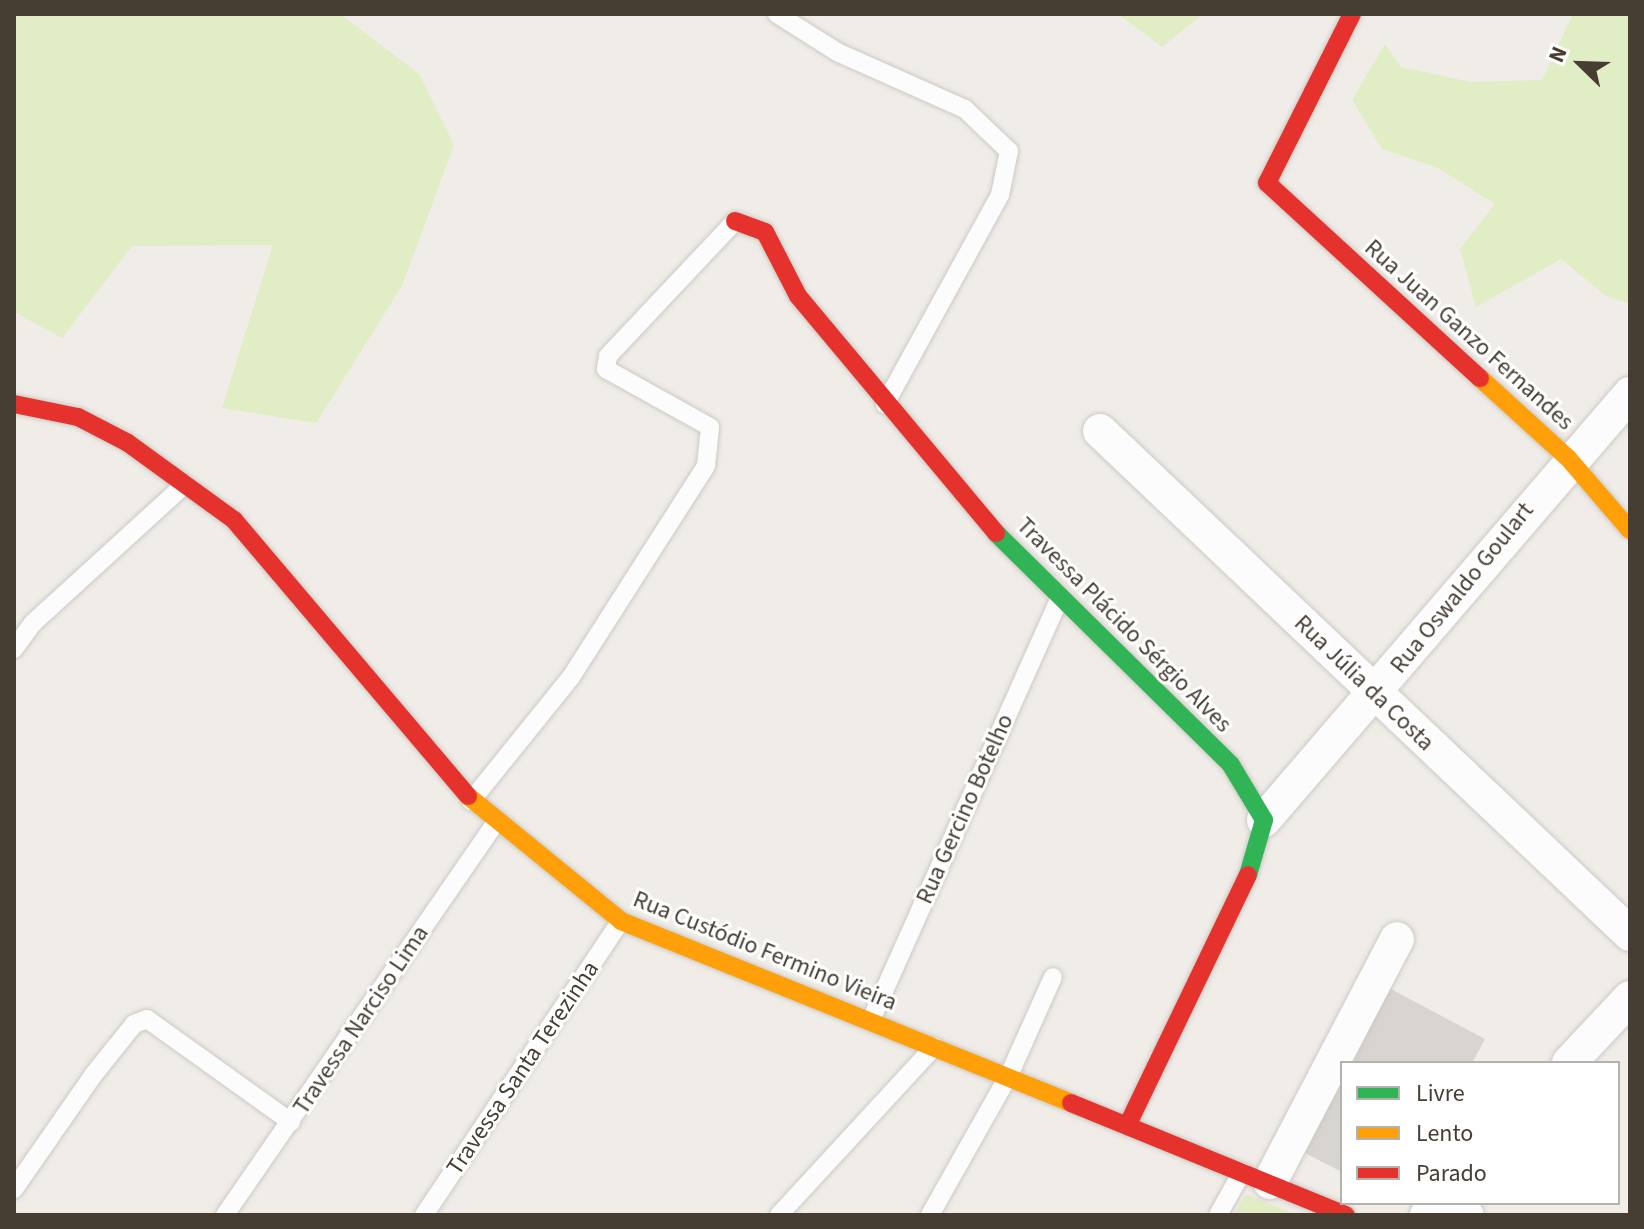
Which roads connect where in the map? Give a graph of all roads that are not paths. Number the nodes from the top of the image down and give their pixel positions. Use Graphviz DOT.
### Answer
graph roads {
  1 [pos="777,14"];
  2 [pos="1352,14"];
  3 [pos="735,221"];
  4 [pos="1630,394"];
  5 [pos="14,404"];
  6 [pos="884,406"];
  7 [pos="1100,431"];
  8 [pos="1568,458"];
  9 [pos="187,482"];
  10 [pos="1630,530"];
  11 [pos="1060,598"];
  12 [pos="14,649"];
  13 [pos="1375,694"];
  14 [pos="471,801"];
  15 [pos="1264,820"];
  16 [pos="495,824"];
  17 [pos="621,921"];
  18 [pos="1630,934"];
  19 [pos="1397,939"];
  20 [pos="1053,977"];
  21 [pos="1630,998"];
  22 [pos="871,1020"];
  23 [pos="936,1045"];
  24 [pos="1571,1061"];
  25 [pos="1010,1073"];
  26 [pos="291,1122"];
  27 [pos="1129,1122"];
  28 [pos="1256,1176"];
  29 [pos="14,1189"];
  30 [pos="225,1215"];
  31 [pos="424,1215"];
  32 [pos="779,1215"];
  33 [pos="930,1215"];
  34 [pos="1218,1215"];
  35 [pos="1346,1215"];
  1 -- 6 [label="lane"];
  2 -- 8 [label="street, Rua Juan Ganzo Fernandes"];
  3 -- 6 [label="street, Travessa Plácido Sérgio Alves"];
  3 -- 14 [label="lane"];
  4 -- 8 [label="street, Rua Oswaldo Goulart"];
  5 -- 9 [label="street, Rua Custódio Fermino Vieira"];
  6 -- 11 [label="street, Travessa Plácido Sérgio Alves"];
  7 -- 13 [label="street, Rua Júlia da Costa"];
  8 -- 10 [label="street, Rua Juan Ganzo Fernandes"];
  8 -- 13 [label="street, Rua Oswaldo Goulart"];
  9 -- 12 [label="lane"];
  9 -- 14 [label="street, Rua Custódio Fermino Vieira"];
  11 -- 15 [label="street, Travessa Plácido Sérgio Alves"];
  11 -- 22 [label="lane, Rua Gercino Botelho"];
  13 -- 15 [label="street, Rua Oswaldo Goulart"];
  13 -- 18 [label="street, Rua Júlia da Costa"];
  14 -- 16 [label="street, Rua Custódio Fermino Vieira"];
  15 -- 27 [label="street"];
  16 -- 17 [label="street, Rua Custódio Fermino Vieira"];
  16 -- 26 [label="lane, Travessa Narciso Lima"];
  17 -- 22 [label="street, Rua Custódio Fermino Vieira"];
  17 -- 31 [label="lane, Travessa Santa Terezinha"];
  19 -- 28 [label="street"];
  20 -- 25 [label="lane"];
  21 -- 24 [label="street"];
  22 -- 23 [label="street, Rua Custódio Fermino Vieira"];
  23 -- 25 [label="street, Rua Custódio Fermino Vieira"];
  23 -- 32 [label="lane"];
  25 -- 27 [label="street, Rua Custódio Fermino Vieira"];
  25 -- 33 [label="lane"];
  26 -- 29 [label="lane"];
  26 -- 30 [label="lane, Travessa Narciso Lima"];
  27 -- 28 [label="street, Rua Custódio Fermino Vieira"];
  28 -- 34 [label="lane"];
  28 -- 35 [label="street, Rua Custódio Fermino Vieira"];
}
